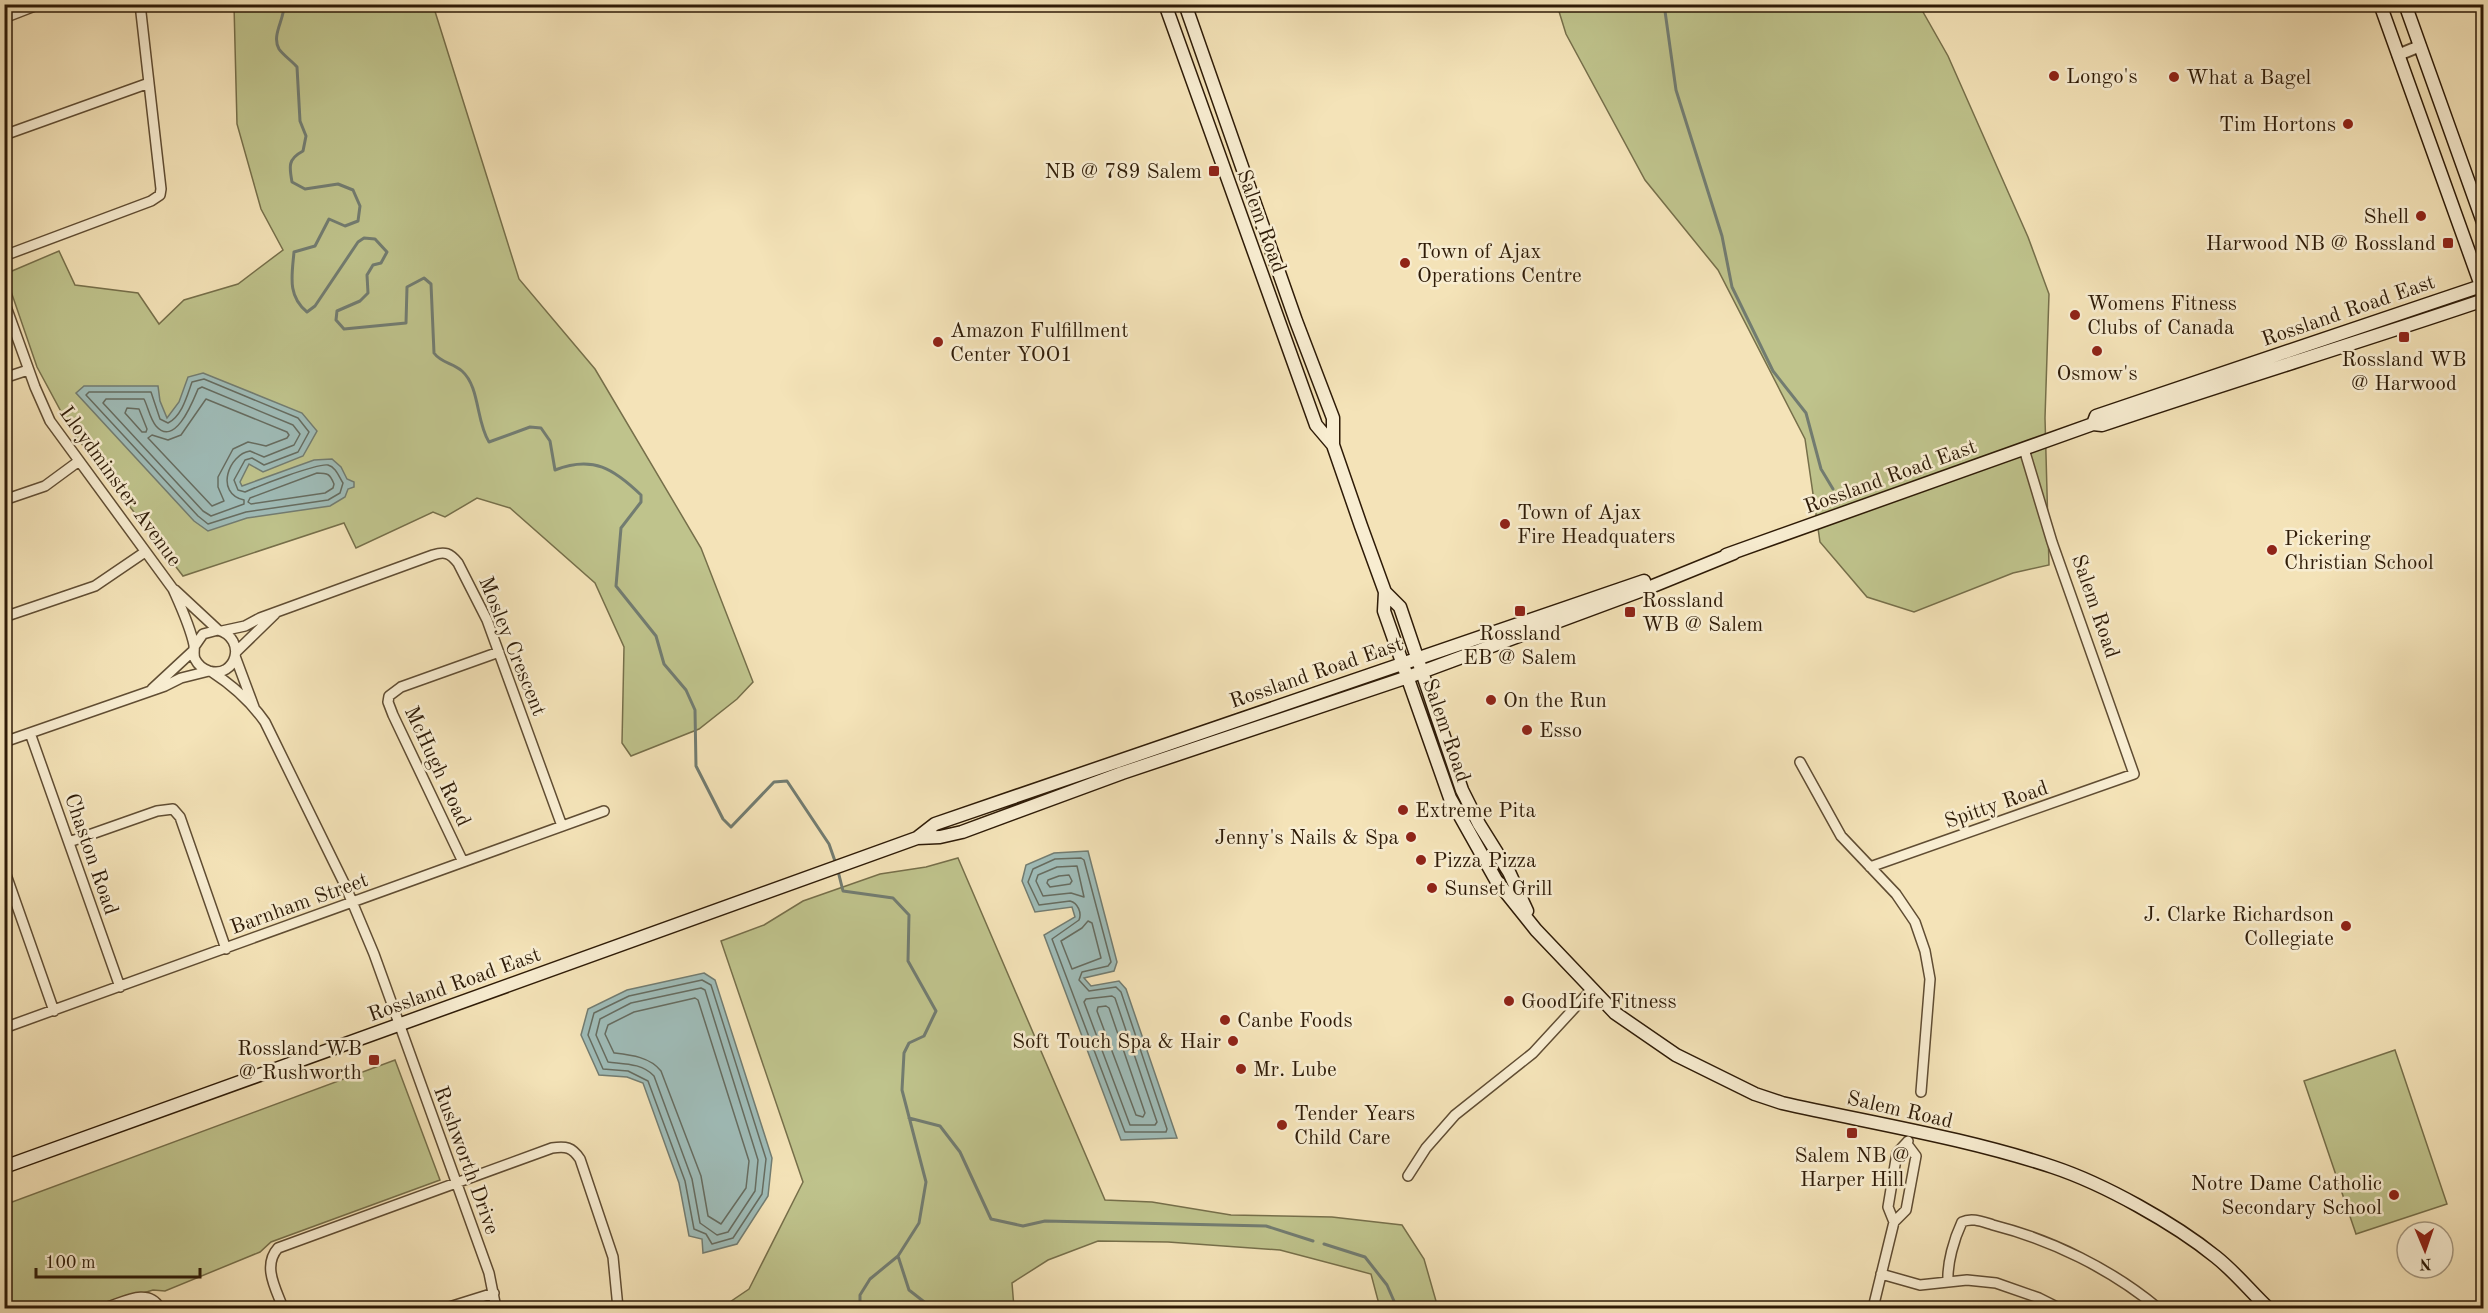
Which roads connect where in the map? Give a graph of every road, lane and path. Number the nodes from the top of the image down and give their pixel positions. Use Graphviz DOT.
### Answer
graph roads {
  1 [pos="40,4"];
  2 [pos="140,4"];
  3 [pos="1164,4"];
  4 [pos="1185,4"];
  5 [pos="2380,4"];
  6 [pos="2405,4"];
  7 [pos="4,18"];
  8 [pos="2420,46"];
  9 [pos="2398,55"];
  10 [pos="149,83"];
  11 [pos="4,135"];
  12 [pos="2484,225"];
  13 [pos="4,256"];
  14 [pos="2483,288"];
  15 [pos="2484,300"];
  16 [pos="4,301"];
  17 [pos="28,370"];
  18 [pos="4,378"];
  19 [pos="2093,424"];
  20 [pos="1333,445"];
  21 [pos="2024,449"];
  22 [pos="79,461"];
  23 [pos="4,500"];
  24 [pos="145,552"];
  25 [pos="1734,553"];
  26 [pos="173,589"];
  27 [pos="1385,592"];
  28 [pos="277,612"];
  29 [pos="4,617"];
  30 [pos="220,631"];
  31 [pos="194,648"];
  32 [pos="499,652"];
  33 [pos="235,654"];
  34 [pos="1417,658"];
  35 [pos="1402,663"];
  36 [pos="210,671"];
  37 [pos="1422,671"];
  38 [pos="1408,677"];
  39 [pos="151,689"];
  40 [pos="255,706"];
  41 [pos="30,733"];
  42 [pos="4,742"];
  43 [pos="1800,762"];
  44 [pos="2134,774"];
  45 [pos="604,811"];
  46 [pos="562,826"];
  47 [pos="917,838"];
  48 [pos="69,842"];
  49 [pos="463,862"];
  50 [pos="1870,867"];
  51 [pos="4,869"];
  52 [pos="353,902"];
  53 [pos="1536,930"];
  54 [pos="226,949"];
  55 [pos="120,987"];
  56 [pos="1592,989"];
  57 [pos="54,1011"];
  58 [pos="400,1025"];
  59 [pos="4,1028"];
  60 [pos="1921,1092"];
  61 [pos="1910,1131"];
  62 [pos="1907,1144"];
  63 [pos="4,1167"];
  64 [pos="1408,1176"];
  65 [pos="457,1184"];
  66 [pos="1894,1222"];
  67 [pos="1881,1274"];
  68 [pos="1948,1282"];
  69 [pos="494,1293"];
  70 [pos="105,1308"];
  71 [pos="160,1308"];
  72 [pos="284,1308"];
  73 [pos="446,1308"];
  74 [pos="496,1308"];
  75 [pos="618,1308"];
  76 [pos="1873,1308"];
  77 [pos="2059,1308"];
  78 [pos="2158,1308"];
  79 [pos="2268,1308"];
  1 -- 7 [label="street"];
  2 -- 10 [label="street"];
  3 -- 20 [label="main road, Salem Road"];
  4 -- 20 [label="main road, Salem Road"];
  5 -- 9 [label="main road"];
  6 -- 8 [label="main road"];
  8 -- 9 [label="street"];
  8 -- 12 [label="main road"];
  9 -- 14 [label="main road"];
  10 -- 11 [label="street"];
  10 -- 13 [label="street"];
  14 -- 19 [label="main road, Rossland Road East"];
  15 -- 19 [label="main road, Rossland Road East"];
  16 -- 17 [label="street, Lloydminster Avenue"];
  17 -- 18 [label="street"];
  17 -- 22 [label="street, Lloydminster Avenue"];
  19 -- 21 [label="main road, Rossland Road East"];
  20 -- 27 [label="main road, Salem Road"];
  21 -- 25 [label="main road, Rossland Road East"];
  21 -- 44 [label="street, Salem Road"];
  22 -- 23 [label="street"];
  22 -- 24 [label="street, Lloydminster Avenue"];
  24 -- 26 [label="street, Lloydminster Avenue"];
  24 -- 29 [label="street"];
  25 -- 34 [label="main road, Rossland Road East"];
  25 -- 37 [label="main road, Rossland Road East"];
  26 -- 30 [label="street, Lloydminster Avenue"];
  26 -- 31 [label="street, Lloydminster Avenue"];
  27 -- 34 [label="main road, Salem Road"];
  27 -- 35 [label="main road, Salem Road"];
  28 -- 30 [label="street, Mosley Crescent"];
  28 -- 32 [label="street, Mosley Crescent"];
  28 -- 33 [label="street, Mosley Crescent"];
  30 -- 31 [label="street"];
  30 -- 33 [label="street"];
  31 -- 36 [label="street"];
  31 -- 39 [label="street"];
  32 -- 46 [label="street, Mosley Crescent"];
  32 -- 49 [label="street, McHugh Road"];
  33 -- 36 [label="street"];
  33 -- 40 [label="street"];
  34 -- 35 [label="main road, Rossland Road East"];
  34 -- 37 [label="main road, Salem Road"];
  35 -- 38 [label="main road, Salem Road"];
  35 -- 47 [label="main road, Rossland Road East"];
  36 -- 39 [label="street"];
  36 -- 40 [label="street"];
  37 -- 38 [label="main road, Rossland Road East"];
  37 -- 53 [label="main road, Salem Road"];
  38 -- 47 [label="main road, Rossland Road East"];
  38 -- 53 [label="main road, Salem Road"];
  39 -- 41 [label="street"];
  40 -- 52 [label="street"];
  41 -- 42 [label="street"];
  41 -- 48 [label="street, Chaston Road"];
  43 -- 50 [label="street"];
  44 -- 50 [label="street, Spitty Road"];
  45 -- 46 [label="street, Barnham Street"];
  46 -- 49 [label="street, Barnham Street"];
  47 -- 58 [label="main road, Rossland Road East"];
  48 -- 54 [label="street"];
  48 -- 55 [label="street, Chaston Road"];
  49 -- 52 [label="street, Barnham Street"];
  50 -- 60 [label="street"];
  51 -- 57 [label="street"];
  52 -- 54 [label="street, Barnham Street"];
  52 -- 58 [label="street"];
  53 -- 56 [label="main road, Salem Road"];
  54 -- 55 [label="street, Barnham Street"];
  55 -- 57 [label="street, Barnham Street"];
  56 -- 61 [label="main road, Salem Road"];
  56 -- 64 [label="street"];
  57 -- 59 [label="street, Barnham Street"];
  58 -- 63 [label="main road, Rossland Road East"];
  58 -- 65 [label="street, Rushworth Drive"];
  61 -- 62 [label="street"];
  61 -- 79 [label="main road, Salem Road"];
  62 -- 66 [label="street"];
  62 -- 66 [label="street"];
  65 -- 69 [label="street, Rushworth Drive"];
  65 -- 72 [label="street"];
  65 -- 75 [label="street"];
  66 -- 67 [label="street"];
  67 -- 68 [label="street"];
  67 -- 76 [label="street"];
  68 -- 77 [label="street"];
  68 -- 78 [label="street"];
  69 -- 73 [label="street"];
  69 -- 74 [label="street, Rushworth Drive"];
  70 -- 71 [label="street"];
}
